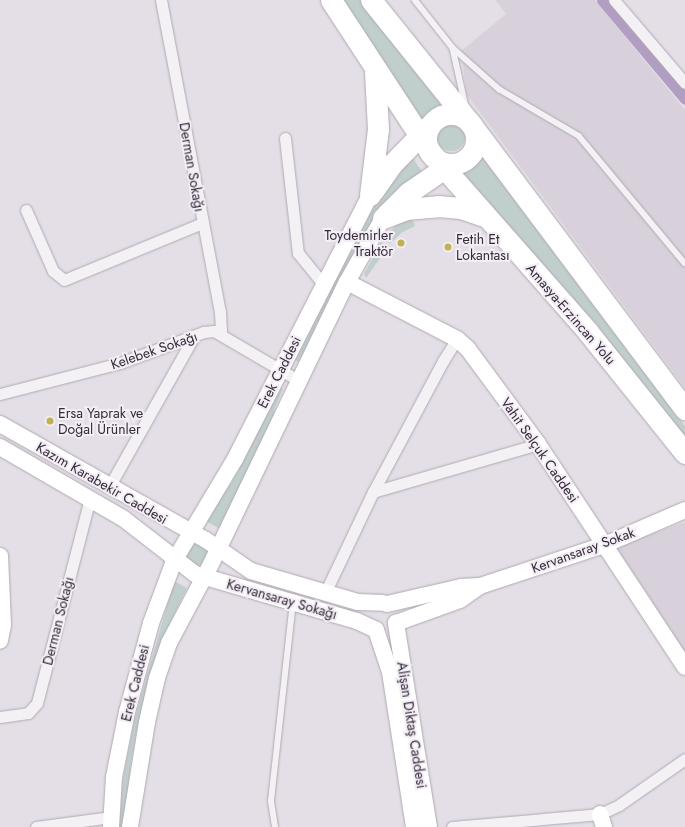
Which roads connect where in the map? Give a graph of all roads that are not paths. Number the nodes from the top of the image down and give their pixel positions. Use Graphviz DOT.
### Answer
graph roads {
  1 [pos="161,0"];
  2 [pos="331,0"];
  3 [pos="371,0"];
  4 [pos="415,0"];
  5 [pos="614,0"];
  6 [pos="452,48"];
  7 [pos="374,65"];
  8 [pos="685,84"];
  9 [pos="470,123"];
  10 [pos="285,138"];
  11 [pos="435,149"];
  12 [pos="370,195"];
  13 [pos="26,210"];
  14 [pos="484,216"];
  15 [pos="384,218"];
  16 [pos="202,223"];
  17 [pos="684,263"];
  18 [pos="348,282"];
  19 [pos="323,284"];
  20 [pos="222,334"];
  21 [pos="194,336"];
  22 [pos="457,339"];
  23 [pos="281,370"];
  24 [pos="298,380"];
  25 [pos="0,394"];
  26 [pos="685,409"];
  27 [pos="0,424"];
  28 [pos="538,444"];
  29 [pos="0,447"];
  30 [pos="685,453"];
  31 [pos="109,487"];
  32 [pos="374,492"];
  33 [pos="90,498"];
  34 [pos="685,510"];
  35 [pos="186,538"];
  36 [pos="212,544"];
  37 [pos="604,545"];
  38 [pos="0,556"];
  39 [pos="181,564"];
  40 [pos="208,571"];
  41 [pos="480,586"];
  42 [pos="325,593"];
  43 [pos="294,602"];
  44 [pos="385,604"];
  45 [pos="396,623"];
  46 [pos="376,630"];
  47 [pos="0,642"];
  48 [pos="685,667"];
  49 [pos="0,717"];
  50 [pos="685,759"];
  51 [pos="602,821"];
  52 [pos="111,822"];
  53 [pos="36,827"];
  54 [pos="130,827"];
  55 [pos="275,827"];
  56 [pos="414,827"];
  57 [pos="429,827"];
  58 [pos="452,827"];
  1 -- 16 [label="street, Derman Sokağı"];
  2 -- 7 [label="highway, Amasya-Erzincan Yolu"];
  3 -- 9 [label="highway, Amasya-Erzincan Yolu"];
  4 -- 6 [label="lane"];
  5 -- 8 [label="street"];
  6 -- 9 [label="lane"];
  6 -- 17 [label="lane"];
  7 -- 11 [label="highway, Amasya-Erzincan Yolu"];
  7 -- 12 [label="highway"];
  9 -- 11 [label="highway"];
  9 -- 11 [label="highway"];
  9 -- 26 [label="highway, Amasya-Erzincan Yolu"];
  10 -- 19 [label="street"];
  11 -- 12 [label="highway"];
  11 -- 14 [label="highway, Amasya-Erzincan Yolu"];
  11 -- 15 [label="highway"];
  12 -- 19 [label="street, Erek Caddesi"];
  13 -- 16 [label="street"];
  14 -- 15 [label="highway"];
  14 -- 30 [label="highway, Amasya-Erzincan Yolu"];
  15 -- 18 [label="street, Erek Caddesi"];
  16 -- 20 [label="street, Derman Sokağı"];
  18 -- 22 [label="street, Vahit Selçuk Caddesi"];
  18 -- 24 [label="street, Erek Caddesi"];
  19 -- 23 [label="street, Erek Caddesi"];
  20 -- 21 [label="street, Kelebek Sokağı"];
  20 -- 23 [label="street"];
  21 -- 25 [label="street, Kelebek Sokağı"];
  21 -- 31 [label="street"];
  22 -- 28 [label="street, Vahit Selçuk Caddesi"];
  22 -- 32 [label="street"];
  23 -- 24 [label="street"];
  23 -- 35 [label="street, Erek Caddesi"];
  24 -- 36 [label="street, Erek Caddesi"];
  27 -- 31 [label="street, Kazım Karabekir Caddesi"];
  28 -- 32 [label="street"];
  28 -- 37 [label="street, Vahit Selçuk Caddesi"];
  29 -- 33 [label="street, Kazım Karabekir Caddesi"];
  31 -- 35 [label="street, Kazım Karabekir Caddesi"];
  32 -- 42 [label="street"];
  33 -- 39 [label="street, Kazım Karabekir Caddesi"];
  33 -- 49 [label="street, Derman Sokağı"];
  34 -- 37 [label="street, Kervansaray Sokak"];
  35 -- 36 [label="street, Kazım Karabekir Caddesi"];
  35 -- 39 [label="street, Erek Caddesi"];
  36 -- 40 [label="street, Erek Caddesi"];
  36 -- 42 [label="street, Kervansaray Sokağı"];
  37 -- 41 [label="street, Kervansaray Sokak"];
  37 -- 48 [label="street, Vahit Selçuk Caddesi"];
  38 -- 47 [label="street"];
  39 -- 40 [label="street"];
  39 -- 52 [label="street, Erek Caddesi"];
  40 -- 43 [label="street, Kervansaray Sokağı"];
  40 -- 54 [label="street, Erek Caddesi"];
  41 -- 44 [label="street, Kervansaray Sokak"];
  41 -- 45 [label="street, Kervansaray Sokak"];
  42 -- 44 [label="street, Kervansaray Sokağı"];
  43 -- 46 [label="street, Kervansaray Sokağı"];
  43 -- 55 [label="lane"];
  44 -- 45 [label="street"];
  44 -- 46 [label="street"];
  45 -- 46 [label="street"];
  45 -- 57 [label="street, Alişan Diktaş Caddesi"];
  46 -- 56 [label="street, Alişan Diktaş Caddesi"];
  50 -- 51 [label="street"];
  51 -- 58 [label="street"];
  52 -- 53 [label="street"];
}
